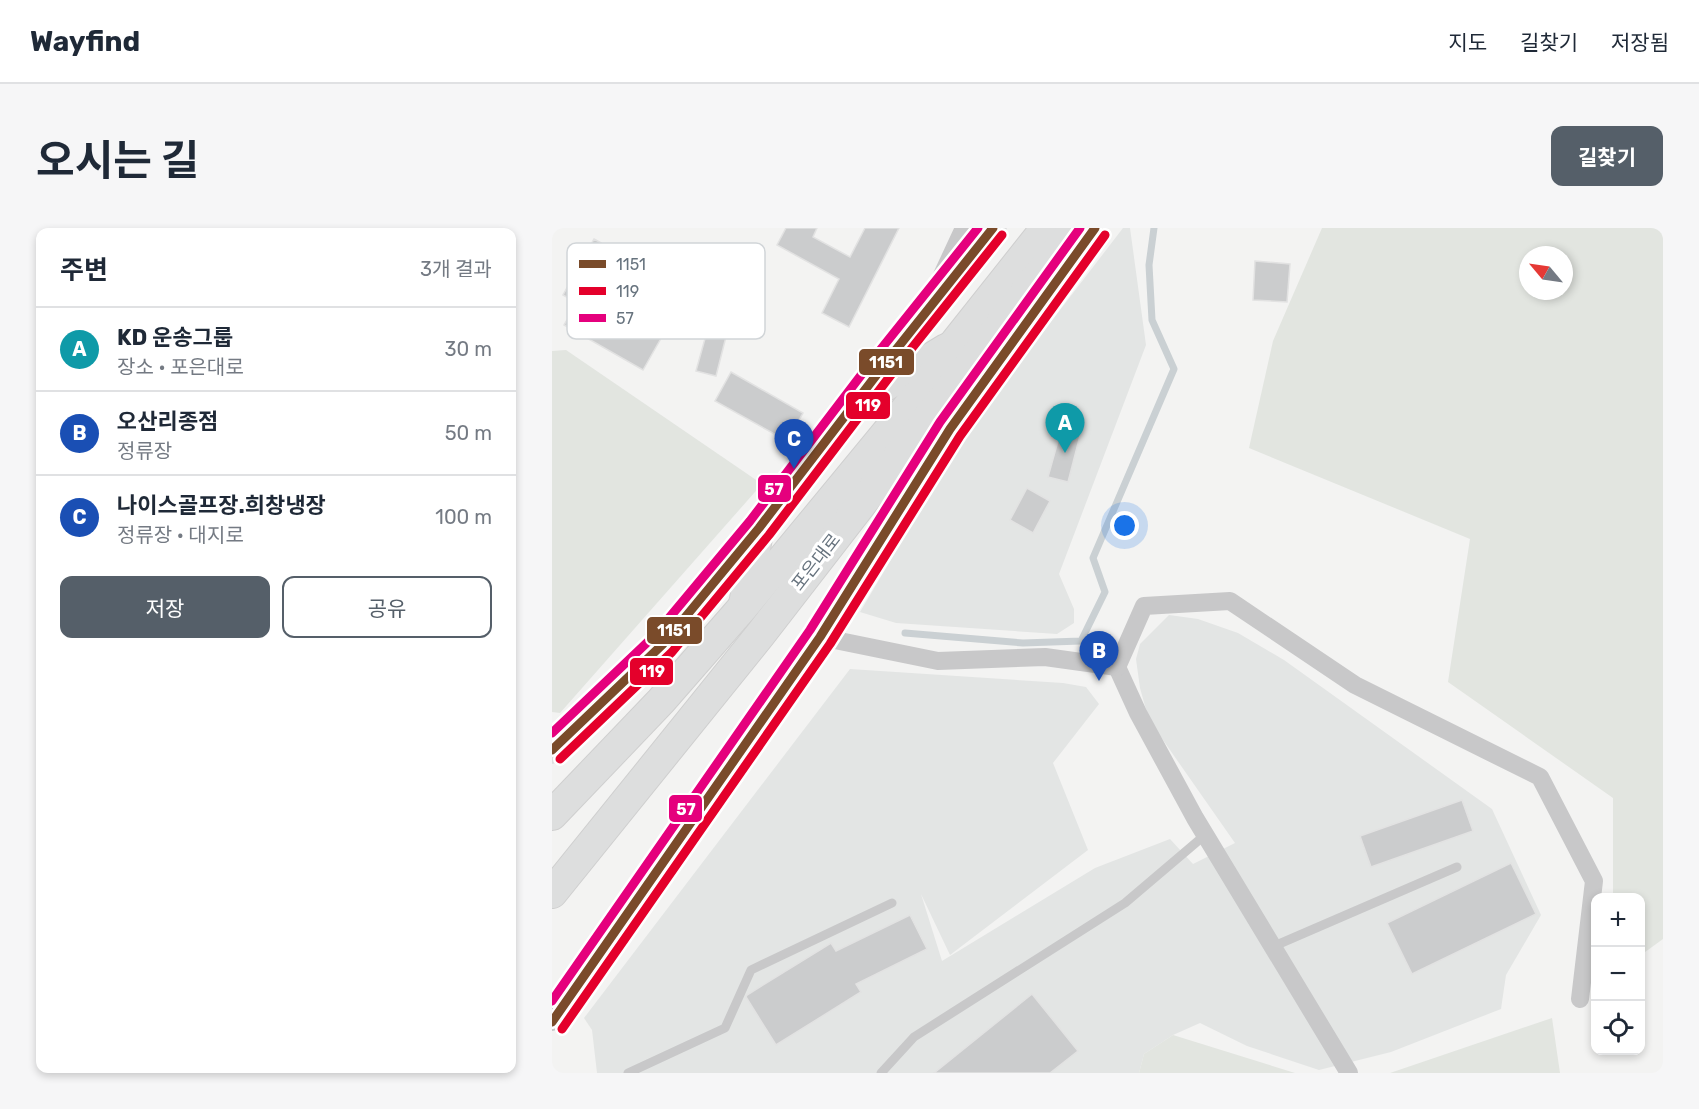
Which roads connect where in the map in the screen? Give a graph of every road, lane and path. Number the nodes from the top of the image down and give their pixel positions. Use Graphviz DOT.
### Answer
graph roads {
  1 [pos="964,228"];
  2 [pos="993,228"];
  3 [pos="1046,228"];
  4 [pos="1075,228"];
  5 [pos="1095,228"];
  6 [pos="932,303"];
  7 [pos="954,344"];
  8 [pos="854,405"];
  9 [pos="759,528"];
  10 [pos="743,607"];
  11 [pos="820,637"];
  12 [pos="1117,667"];
  13 [pos="552,750"];
  14 [pos="552,814"];
  15 [pos="1205,835"];
  16 [pos="1457,867"];
  17 [pos="552,893"];
  18 [pos="892,903"];
  19 [pos="1272,947"];
  20 [pos="1580,999"];
  21 [pos="552,1022"];
  22 [pos="628,1073"];
  23 [pos="881,1073"];
  24 [pos="1349,1073"];
  1 -- 6 [label="street"];
  2 -- 6 [label="main road"];
  3 -- 7 [label="highway, 포은대로"];
  4 -- 17 [label="highway, 포은대로"];
  5 -- 11 [label="highway"];
  6 -- 8 [label="main road"];
  7 -- 8 [label="highway"];
  7 -- 10 [label="highway, 포은대로"];
  8 -- 9 [label="main road"];
  9 -- 10 [label="highway"];
  9 -- 13 [label="main road"];
  10 -- 14 [label="highway, 포은대로"];
  11 -- 12 [label="street"];
  11 -- 21 [label="street"];
  12 -- 15 [label="street"];
  12 -- 20 [label="street"];
  15 -- 19 [label="street"];
  15 -- 23 [label="lane"];
  16 -- 19 [label="lane"];
  18 -- 22 [label="lane"];
  19 -- 24 [label="street"];
}
